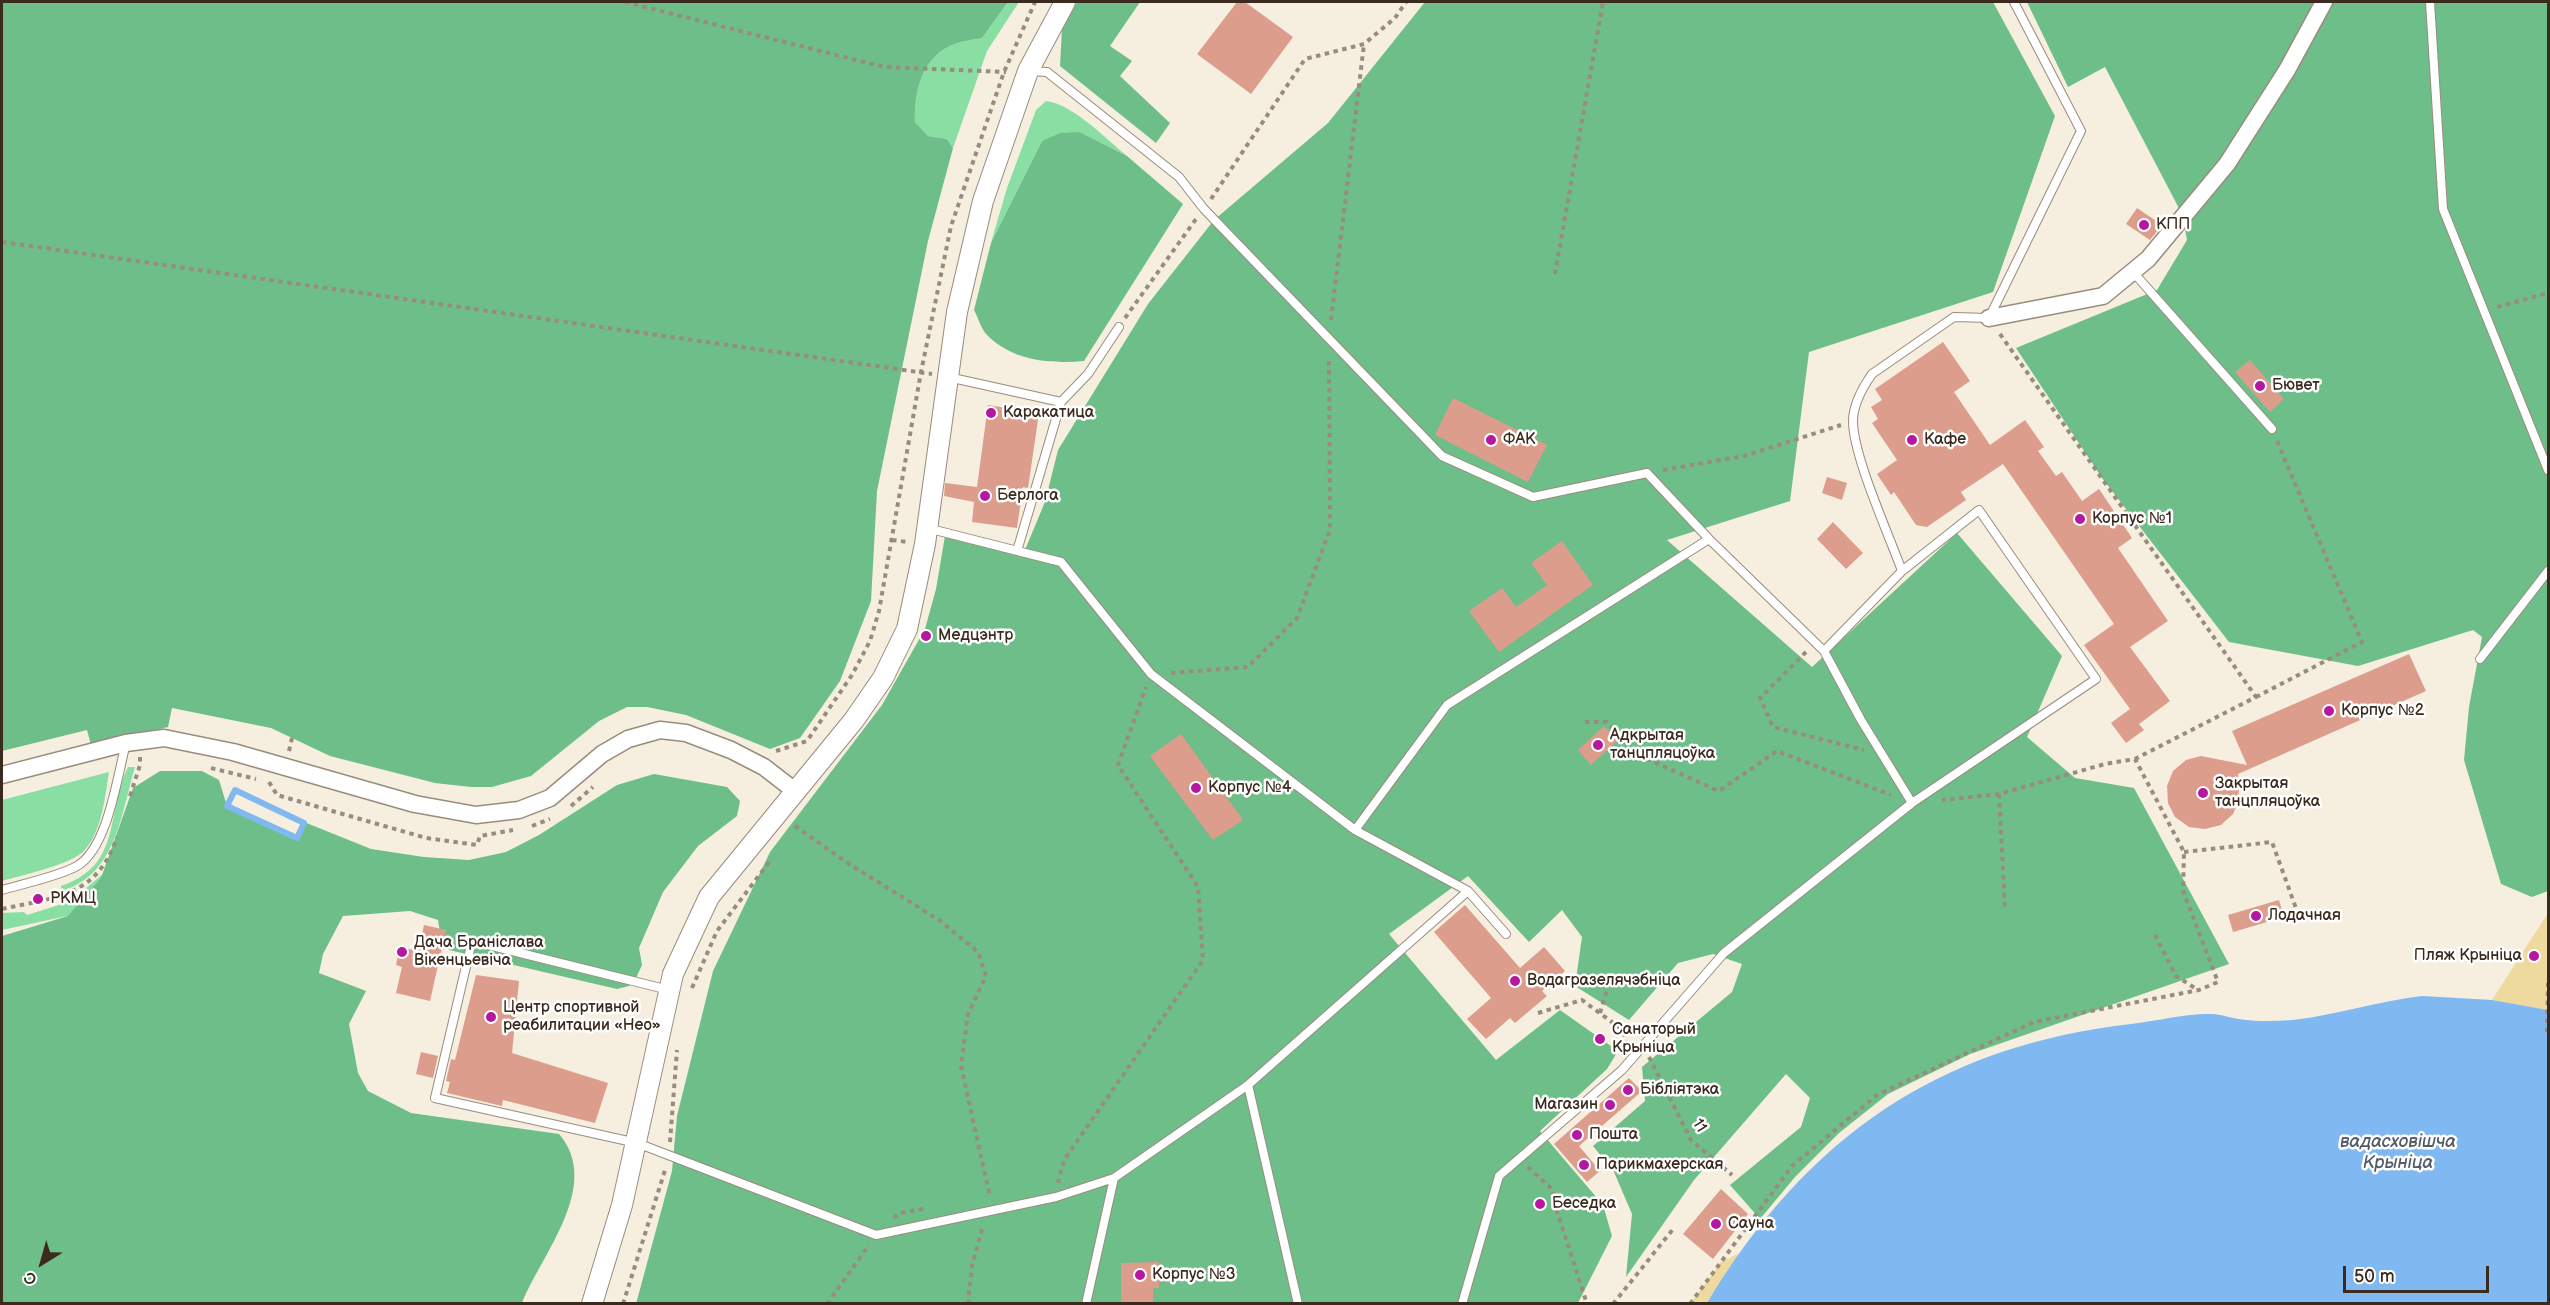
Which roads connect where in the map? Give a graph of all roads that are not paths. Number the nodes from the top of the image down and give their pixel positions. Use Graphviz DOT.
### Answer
graph roads {
  1 [pos="1065,2"];
  2 [pos="2014,2"];
  3 [pos="2325,2"];
  4 [pos="2430,2"];
  5 [pos="1028,71"];
  6 [pos="2133,272"];
  7 [pos="1989,318"];
  8 [pos="1119,327"];
  9 [pos="948,376"];
  10 [pos="1061,402"];
  11 [pos="2272,429"];
  12 [pos="2548,470"];
  13 [pos="926,528"];
  14 [pos="1709,539"];
  15 [pos="1017,550"];
  16 [pos="1902,571"];
  17 [pos="2548,571"];
  18 [pos="1824,651"];
  19 [pos="2480,659"];
  20 [pos="126,743"];
  21 [pos="2,775"];
  22 [pos="795,791"];
  23 [pos="1912,803"];
  24 [pos="1355,830"];
  25 [pos="2,890"];
  26 [pos="1468,891"];
  27 [pos="1506,934"];
  28 [pos="669,990"];
  29 [pos="1248,1085"];
  30 [pos="637,1143"];
  31 [pos="1114,1178"];
  32 [pos="592,1304"];
  33 [pos="1086,1304"];
  34 [pos="1298,1304"];
  35 [pos="1462,1304"];
  1 -- 5 [label="street"];
  2 -- 7 [label="lane"];
  3 -- 6 [label="street"];
  4 -- 12 [label="lane"];
  5 -- 9 [label="street"];
  5 -- 14 [label="lane"];
  6 -- 7 [label="street"];
  6 -- 11 [label="lane"];
  7 -- 16 [label="lane"];
  8 -- 10 [label="lane"];
  9 -- 10 [label="lane"];
  9 -- 13 [label="street"];
  10 -- 15 [label="lane"];
  13 -- 15 [label="lane"];
  13 -- 22 [label="street"];
  14 -- 18 [label="lane"];
  14 -- 24 [label="lane"];
  15 -- 24 [label="lane"];
  16 -- 18 [label="lane"];
  16 -- 23 [label="lane"];
  17 -- 19 [label="lane"];
  18 -- 23 [label="lane"];
  20 -- 21 [label="street"];
  20 -- 22 [label="street"];
  20 -- 25 [label="lane"];
  22 -- 28 [label="street"];
  23 -- 35 [label="lane"];
  24 -- 26 [label="lane"];
  26 -- 27 [label="lane"];
  26 -- 29 [label="lane"];
  28 -- 30 [label="street"];
  28 -- 30 [label="lane"];
  29 -- 31 [label="lane"];
  29 -- 34 [label="lane"];
  30 -- 31 [label="lane"];
  30 -- 32 [label="street"];
  31 -- 33 [label="lane"];
}
